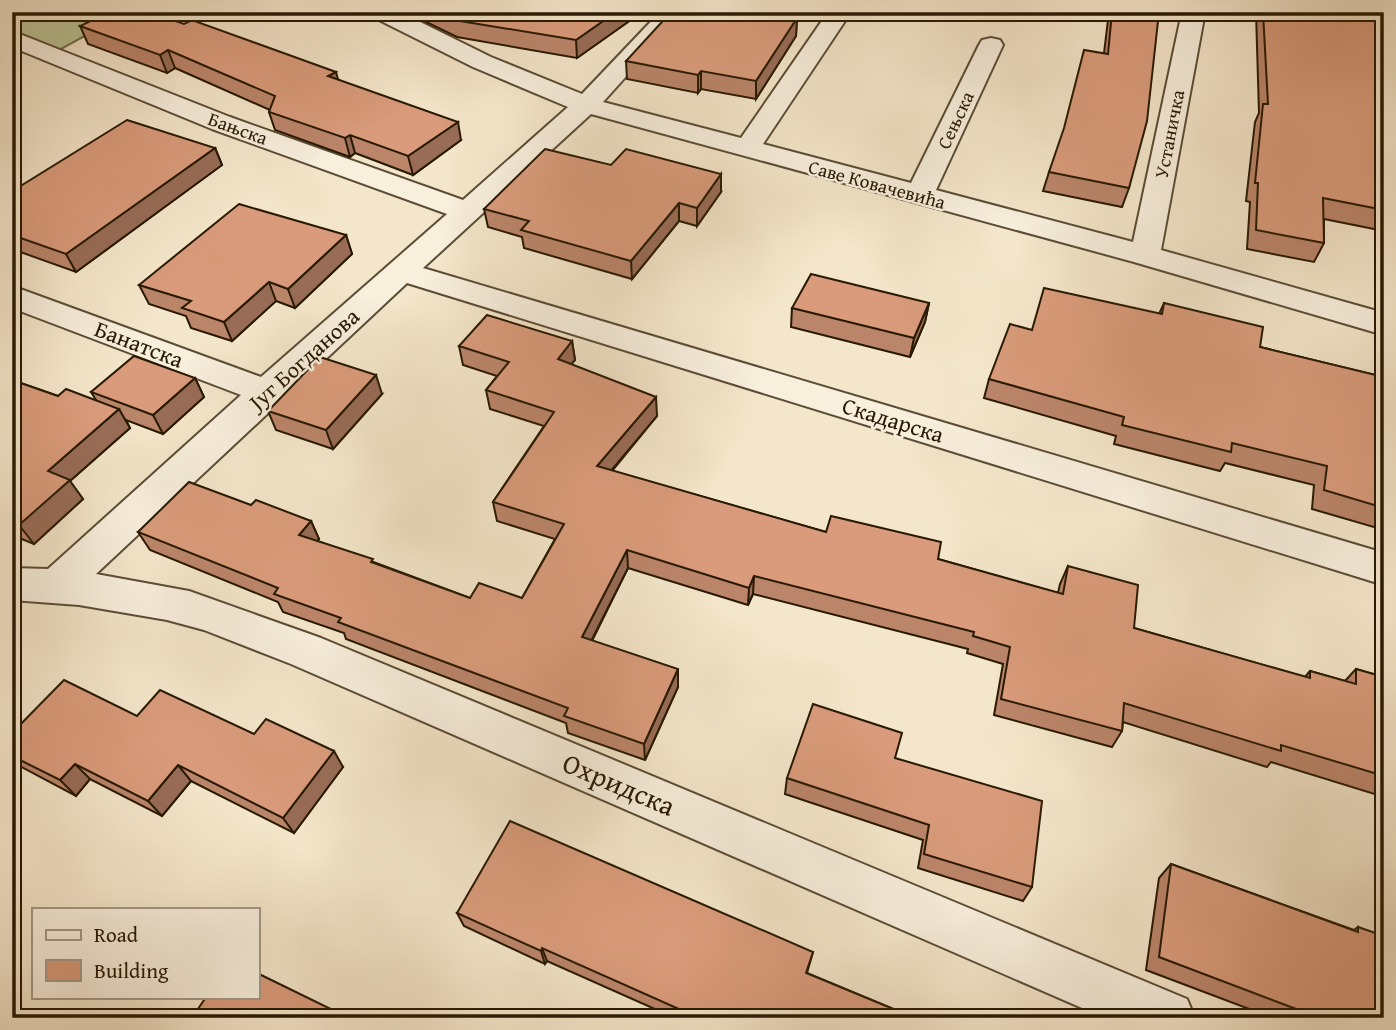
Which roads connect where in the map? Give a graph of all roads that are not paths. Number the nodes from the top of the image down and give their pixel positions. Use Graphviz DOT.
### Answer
graph roads {
  1 [pos="381,12"];
  2 [pos="673,12"];
  3 [pos="840,12"];
  4 [pos="1194,12"];
  5 [pos="12,38"];
  6 [pos="991,45"];
  7 [pos="586,104"];
  8 [pos="746,149"];
  9 [pos="920,194"];
  10 [pos="466,211"];
  11 [pos="1145,255"];
  12 [pos="401,271"];
  13 [pos="12,296"];
  14 [pos="1384,324"];
  15 [pos="266,392"];
  16 [pos="1384,569"];
  17 [pos="12,584"];
  18 [pos="59,584"];
  19 [pos="1168,1018"];
  1 -- 7 [label="street, Саве Ковачевића"];
  2 -- 7 [label="street, Југ Богданова"];
  3 -- 8 [label="street"];
  4 -- 11 [label="street, Устаничка"];
  5 -- 10 [label="street, Бањска"];
  6 -- 9 [label="street, Сењска"];
  7 -- 8 [label="street, Саве Ковачевића"];
  7 -- 10 [label="street, Југ Богданова"];
  8 -- 9 [label="street, Саве Ковачевића"];
  9 -- 11 [label="street, Саве Ковачевића"];
  10 -- 12 [label="street, Југ Богданова"];
  11 -- 14 [label="street, Саве Ковачевића"];
  12 -- 15 [label="street, Југ Богданова"];
  12 -- 16 [label="street, Скадарска"];
  13 -- 15 [label="street, Банатска"];
  15 -- 18 [label="street, Југ Богданова"];
  17 -- 18 [label="street"];
  18 -- 19 [label="street, Охридска"];
}
